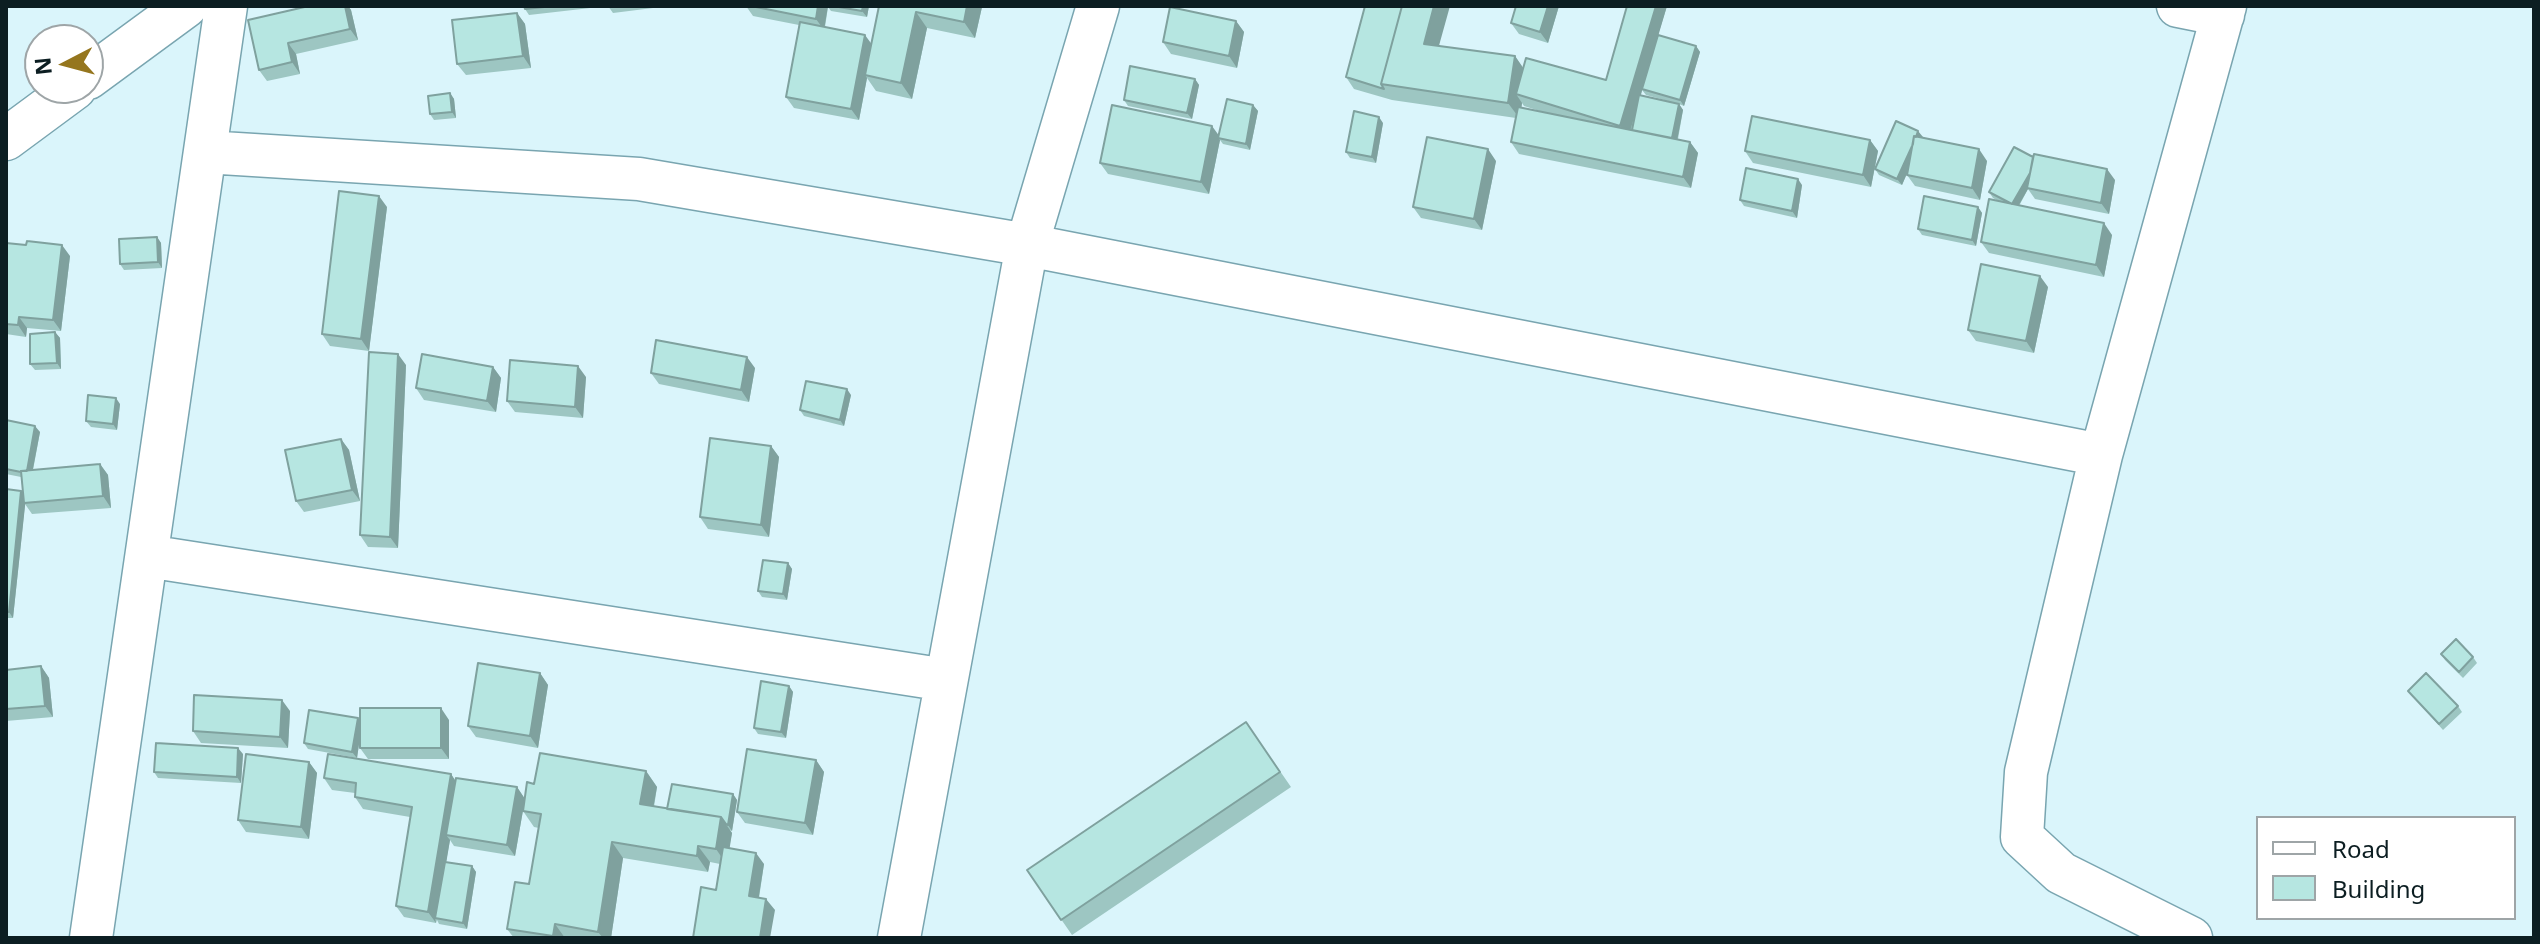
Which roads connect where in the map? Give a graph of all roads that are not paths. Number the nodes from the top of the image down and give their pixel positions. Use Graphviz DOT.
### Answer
graph roads {
  1 [pos="186,6"];
  2 [pos="226,6"];
  3 [pos="1098,6"];
  4 [pos="2178,6"];
  5 [pos="2224,10"];
  6 [pos="104,66"];
  7 [pos="53,104"];
  8 [pos="6,139"];
  9 [pos="205,152"];
  10 [pos="1027,245"];
  11 [pos="2101,455"];
  12 [pos="147,556"];
  13 [pos="946,680"];
  14 [pos="91,938"];
  15 [pos="899,938"];
  16 [pos="2191,938"];
  1 -- 6 [label="street"];
  2 -- 9 [label="street"];
  3 -- 10 [label="street"];
  4 -- 5 [label="street"];
  5 -- 11 [label="street"];
  7 -- 8 [label="street"];
  9 -- 10 [label="street"];
  9 -- 12 [label="street"];
  10 -- 11 [label="street"];
  10 -- 13 [label="street"];
  11 -- 16 [label="street"];
  12 -- 13 [label="street"];
  12 -- 14 [label="street"];
  13 -- 15 [label="street"];
}
